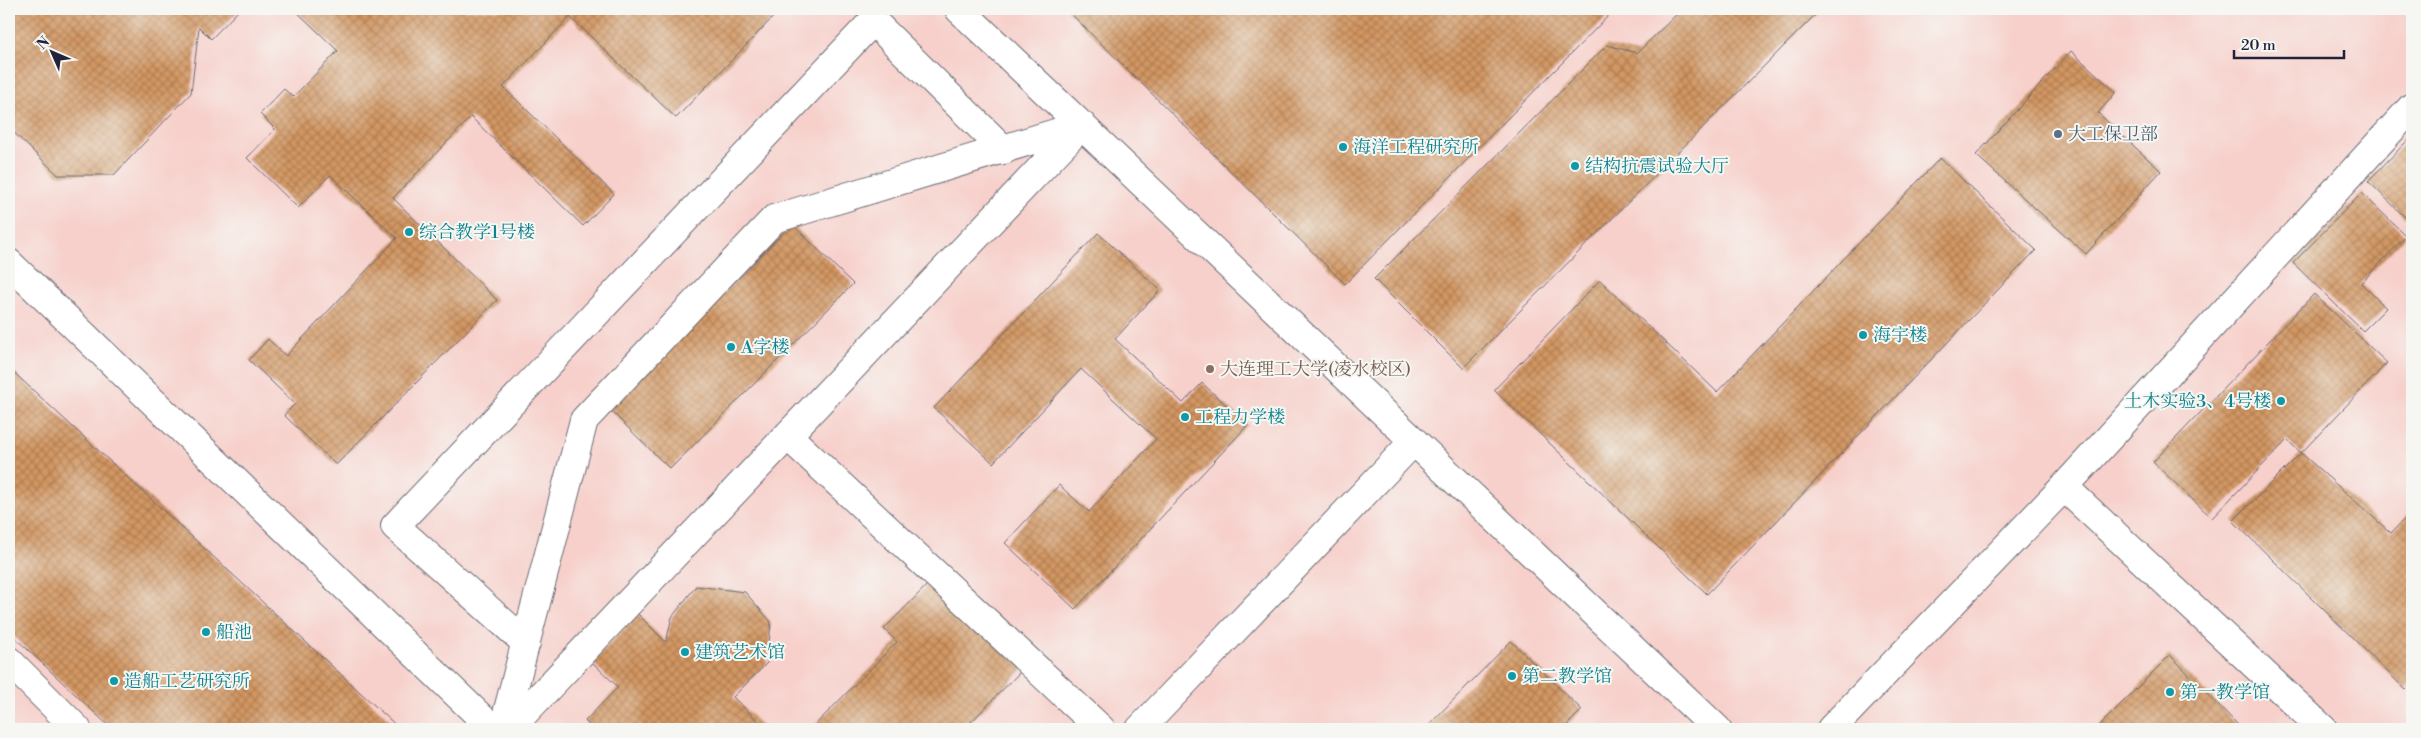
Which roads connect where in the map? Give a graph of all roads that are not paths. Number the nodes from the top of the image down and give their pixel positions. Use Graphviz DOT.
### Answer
graph roads {
  1 [pos="959,9"];
  2 [pos="2412,107"];
  3 [pos="1082,125"];
  4 [pos="1004,150"];
  5 [pos="9,263"];
  6 [pos="788,436"];
  7 [pos="1414,441"];
  8 [pos="2064,487"];
  9 [pos="526,643"];
  10 [pos="9,661"];
  11 [pos="77,729"];
  12 [pos="493,729"];
  13 [pos="503,729"];
  14 [pos="509,729"];
  15 [pos="1101,729"];
  16 [pos="1140,729"];
  17 [pos="1717,729"];
  18 [pos="1831,729"];
  19 [pos="2323,729"];
  1 -- 3 [label="street"];
  2 -- 8 [label="street"];
  3 -- 4 [label="street"];
  3 -- 6 [label="street"];
  3 -- 7 [label="street"];
  4 -- 9 [label="street"];
  4 -- 9 [label="street"];
  5 -- 12 [label="street"];
  6 -- 14 [label="street"];
  6 -- 15 [label="street"];
  7 -- 16 [label="street"];
  7 -- 17 [label="street"];
  8 -- 18 [label="street"];
  8 -- 19 [label="street"];
  9 -- 13 [label="street"];
  10 -- 11 [label="street"];
}
